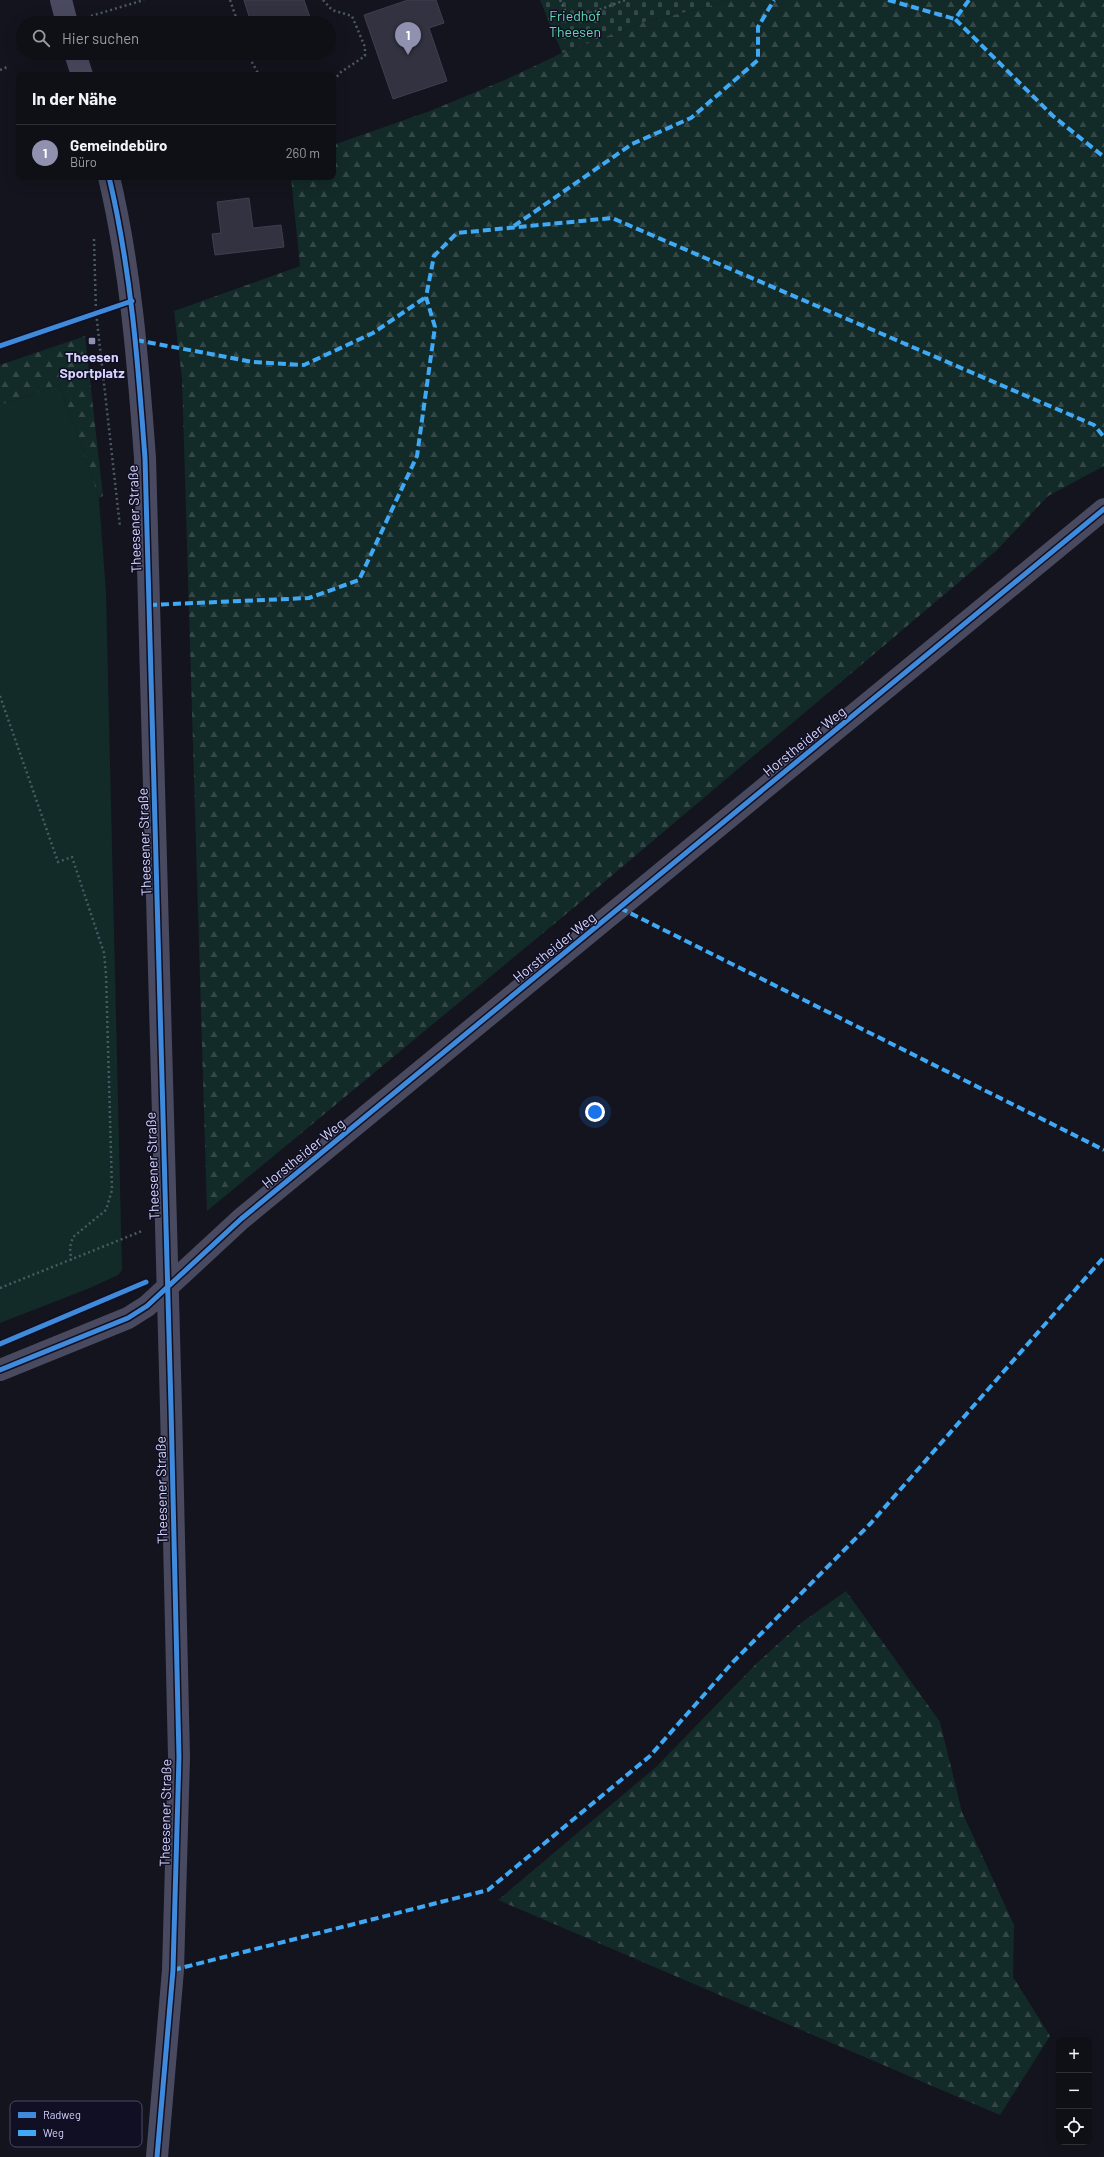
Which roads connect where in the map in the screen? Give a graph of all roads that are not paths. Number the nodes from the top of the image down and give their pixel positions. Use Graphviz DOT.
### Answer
graph roads {
  1 [pos="61,0"];
  2 [pos="72,16"];
  3 [pos="77,60"];
  4 [pos="81,72"];
  5 [pos="110,180"];
  6 [pos="1104,509"];
  7 [pos="168,1286"];
  8 [pos="0,1370"];
  9 [pos="157,2157"];
  1 -- 2 [label="street"];
  3 -- 4 [label="street"];
  5 -- 7 [label="street, Theesener Straße"];
  6 -- 7 [label="street, Horstheider Weg"];
  7 -- 8 [label="street, Horstheider Weg"];
  7 -- 9 [label="street, Theesener Straße"];
}
